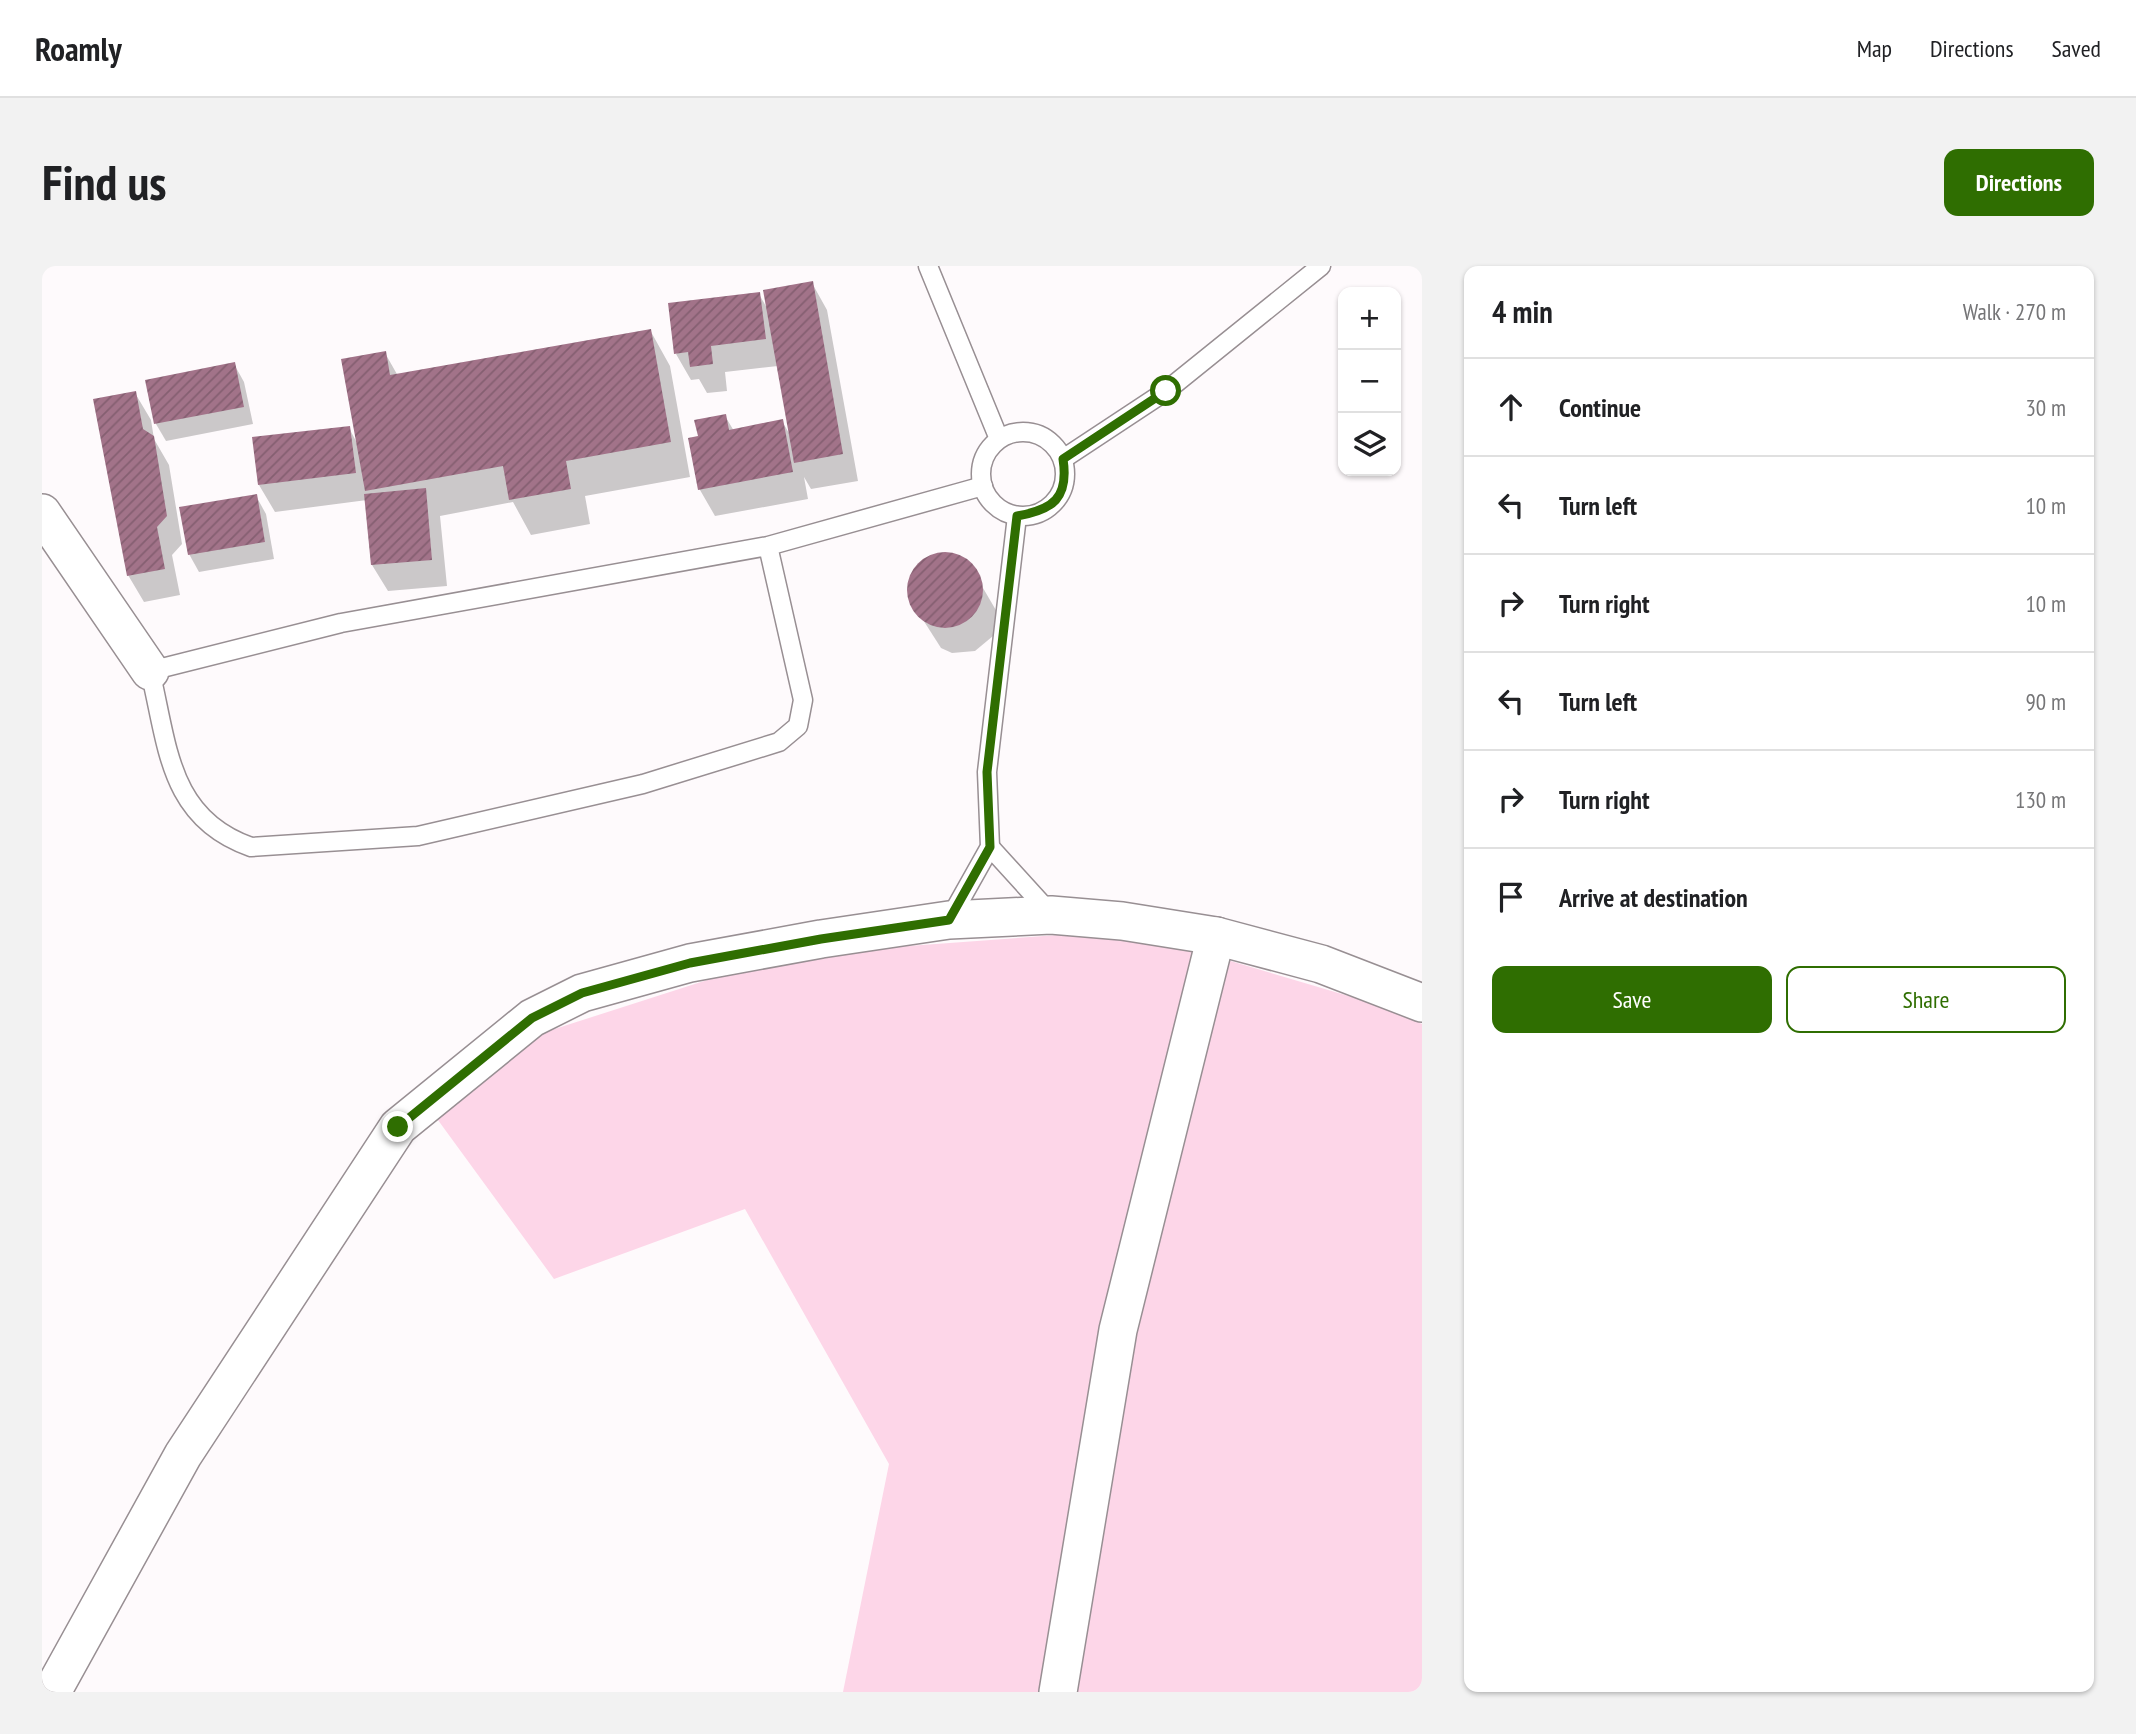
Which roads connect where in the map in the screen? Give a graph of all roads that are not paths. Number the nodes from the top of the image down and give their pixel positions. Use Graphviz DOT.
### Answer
graph roads {
  1 [pos="928,266"];
  2 [pos="1321,266"];
  3 [pos="999,439"];
  4 [pos="1063,459"];
  5 [pos="983,486"];
  6 [pos="42,513"];
  7 [pos="1017,516"];
  8 [pos="768,547"];
  9 [pos="150,671"];
  10 [pos="990,847"];
  11 [pos="1051,915"];
  12 [pos="949,920"];
  13 [pos="1216,936"];
  14 [pos="1422,1003"];
  15 [pos="52,1692"];
  16 [pos="1058,1692"];
  1 -- 3 [label="lane"];
  2 -- 4 [label="lane"];
  3 -- 4 [label="lane"];
  3 -- 5 [label="lane"];
  4 -- 7 [label="lane"];
  5 -- 7 [label="lane"];
  5 -- 8 [label="lane"];
  6 -- 9 [label="street"];
  7 -- 10 [label="lane"];
  8 -- 9 [label="lane"];
  8 -- 9 [label="lane"];
  10 -- 11 [label="lane"];
  10 -- 12 [label="lane"];
  11 -- 12 [label="street"];
  11 -- 13 [label="street"];
  12 -- 15 [label="street"];
  13 -- 14 [label="street"];
  13 -- 16 [label="street"];
}
